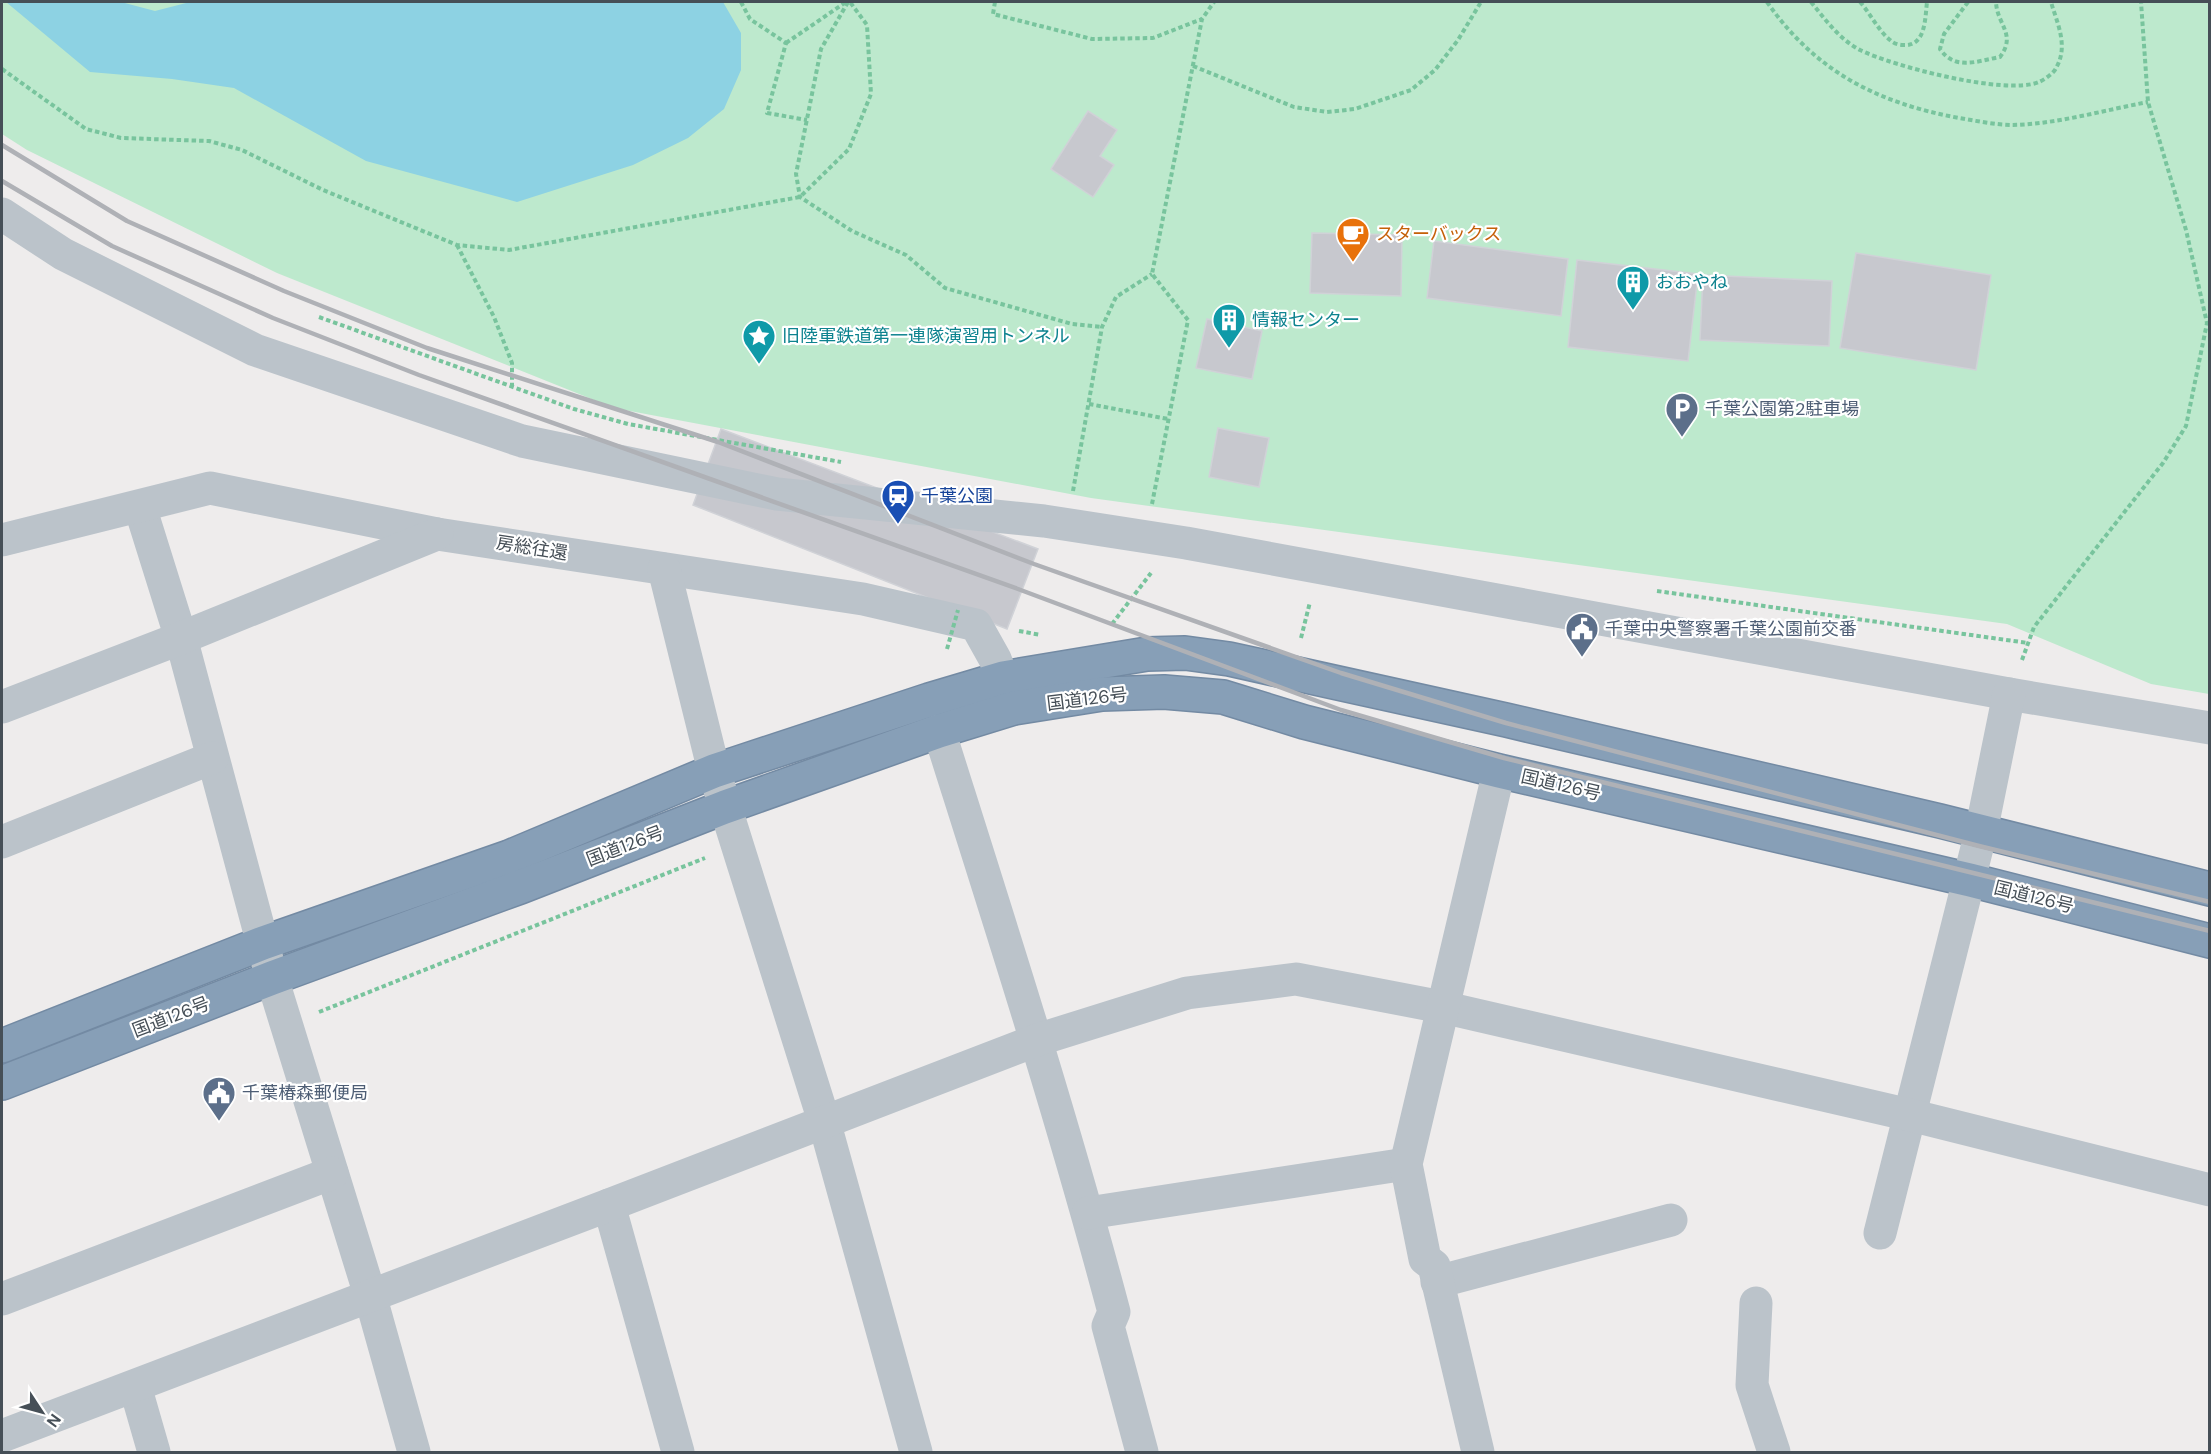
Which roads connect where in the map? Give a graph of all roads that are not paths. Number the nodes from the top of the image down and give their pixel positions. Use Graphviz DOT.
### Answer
graph roads {
  1 [pos="2,214"];
  2 [pos="140,507"];
  3 [pos="437,534"];
  4 [pos="2,540"];
  5 [pos="664,569"];
  6 [pos="180,638"];
  7 [pos="1003,678"];
  8 [pos="2009,694"];
  9 [pos="2,707"];
  10 [pos="1014,708"];
  11 [pos="2210,728"];
  12 [pos="939,731"];
  13 [pos="212,758"];
  14 [pos="714,771"];
  15 [pos="1499,771"];
  16 [pos="725,807"];
  17 [pos="1981,832"];
  18 [pos="2,842"];
  19 [pos="1970,880"];
  20 [pos="2210,889"];
  21 [pos="2210,941"];
  22 [pos="263,943"];
  23 [pos="272,978"];
  24 [pos="1442,1007"];
  25 [pos="1037,1040"];
  26 [pos="2,1046"];
  27 [pos="2,1083"];
  28 [pos="1910,1115"];
  29 [pos="824,1121"];
  30 [pos="1406,1164"];
  31 [pos="332,1173"];
  32 [pos="2210,1190"];
  33 [pos="609,1205"];
  34 [pos="1088,1213"];
  35 [pos="1671,1220"];
  36 [pos="1880,1233"];
  37 [pos="1437,1282"];
  38 [pos="370,1294"];
  39 [pos="2,1299"];
  40 [pos="1756,1303"];
  41 [pos="135,1386"];
  42 [pos="2,1436"];
  43 [pos="154,1452"];
  44 [pos="414,1452"];
  45 [pos="678,1452"];
  46 [pos="916,1452"];
  47 [pos="1142,1452"];
  48 [pos="1478,1452"];
  49 [pos="1774,1452"];
  1 -- 8 [label="street"];
  2 -- 3 [label="street, 房総往還"];
  2 -- 4 [label="street, 房総往還"];
  2 -- 6 [label="street"];
  3 -- 5 [label="street, 房総往還"];
  3 -- 6 [label="street"];
  5 -- 7 [label="street, 房総往還"];
  5 -- 14 [label="street"];
  6 -- 9 [label="street"];
  6 -- 13 [label="street"];
  7 -- 10 [label="street, 房総往還"];
  7 -- 14 [label="highway, 国道126号"];
  7 -- 17 [label="highway, 国道126号"];
  8 -- 11 [label="street"];
  8 -- 17 [label="street"];
  10 -- 12 [label="highway, 国道126号"];
  10 -- 15 [label="highway, 国道126号"];
  12 -- 16 [label="highway, 国道126号"];
  12 -- 25 [label="street"];
  13 -- 18 [label="street"];
  13 -- 22 [label="street"];
  14 -- 16 [label="street"];
  14 -- 22 [label="highway, 国道126号"];
  15 -- 19 [label="highway, 国道126号"];
  15 -- 24 [label="street"];
  16 -- 23 [label="highway, 国道126号"];
  16 -- 29 [label="street"];
  17 -- 19 [label="street"];
  17 -- 20 [label="highway, 国道126号"];
  19 -- 21 [label="highway, 国道126号"];
  19 -- 28 [label="street"];
  22 -- 23 [label="street"];
  22 -- 26 [label="highway, 国道126号"];
  23 -- 27 [label="highway, 国道126号"];
  23 -- 31 [label="street"];
  24 -- 25 [label="street"];
  24 -- 28 [label="street"];
  24 -- 30 [label="street"];
  25 -- 29 [label="street"];
  25 -- 34 [label="street"];
  28 -- 32 [label="street"];
  28 -- 36 [label="street"];
  29 -- 33 [label="street"];
  29 -- 46 [label="street"];
  30 -- 34 [label="street"];
  30 -- 37 [label="street"];
  31 -- 38 [label="street"];
  31 -- 39 [label="street"];
  33 -- 38 [label="street"];
  33 -- 45 [label="street"];
  34 -- 47 [label="street"];
  35 -- 37 [label="street"];
  37 -- 48 [label="street"];
  38 -- 41 [label="street"];
  38 -- 44 [label="street"];
  40 -- 49 [label="street"];
  41 -- 42 [label="street"];
  41 -- 43 [label="street"];
}
